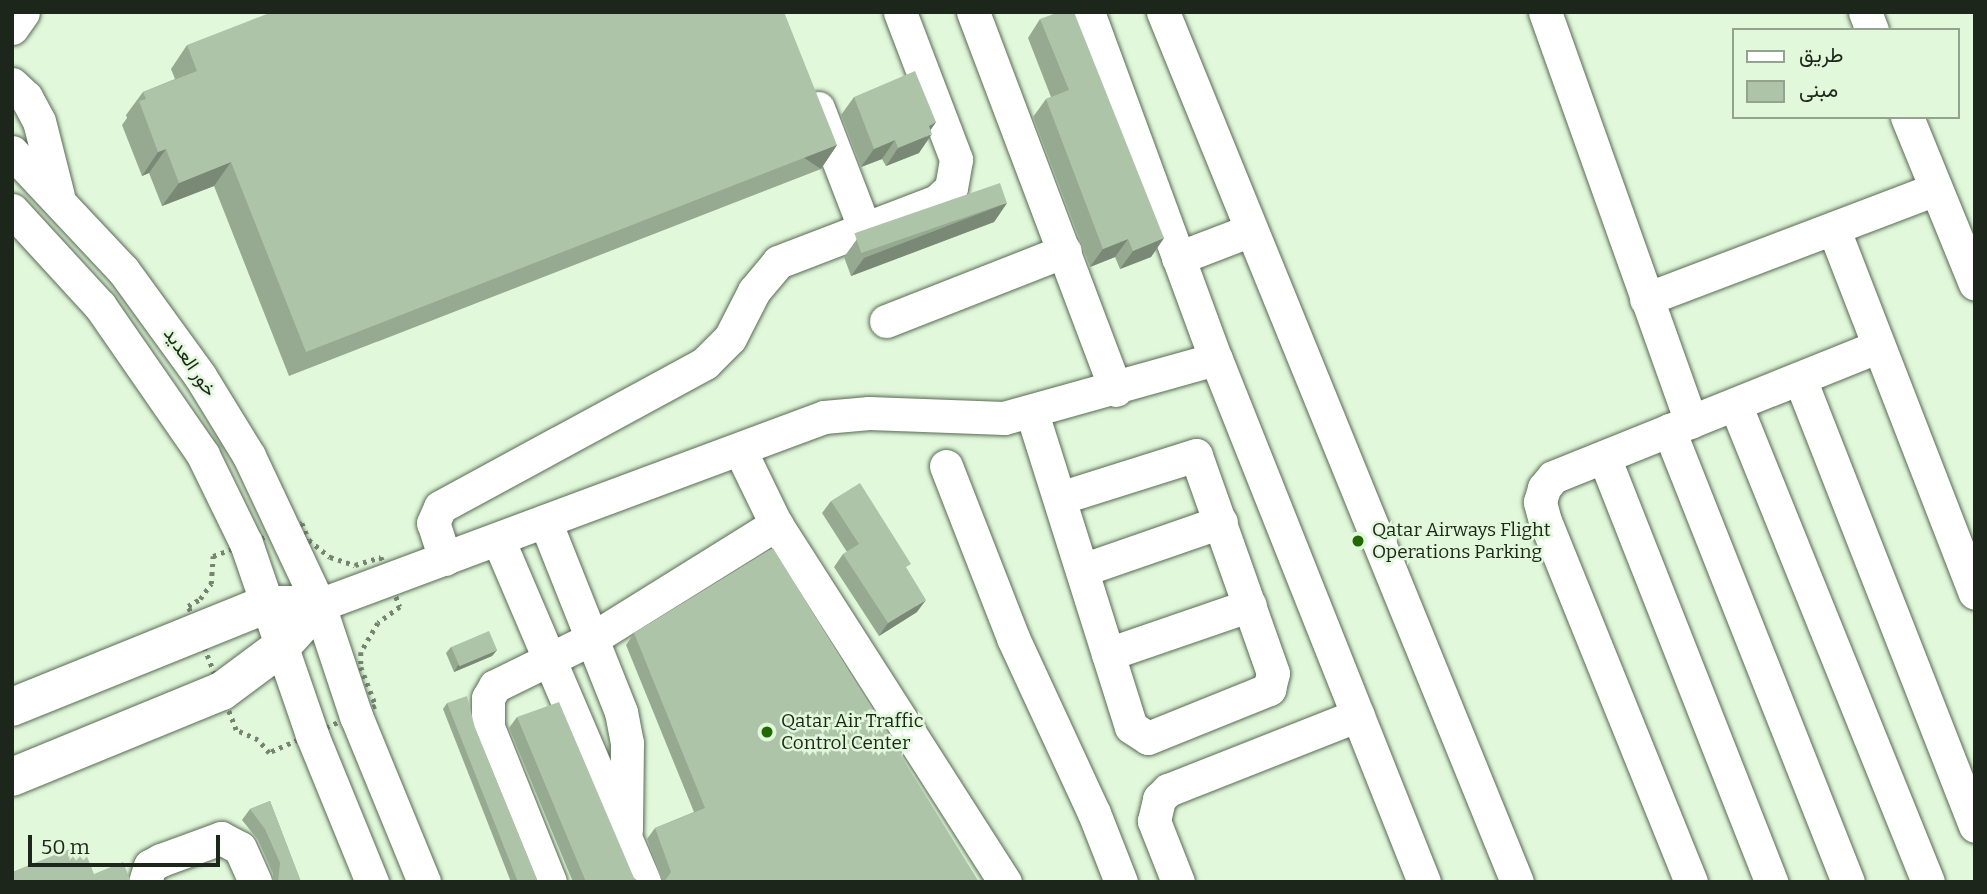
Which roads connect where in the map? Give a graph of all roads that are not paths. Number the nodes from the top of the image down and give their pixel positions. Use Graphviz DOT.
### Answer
graph roads {
  1 [pos="23,12"];
  2 [pos="900,12"];
  3 [pos="974,12"];
  4 [pos="1088,12"];
  5 [pos="1163,12"];
  6 [pos="1545,12"];
  7 [pos="12,29"];
  8 [pos="806,76"];
  9 [pos="12,84"];
  10 [pos="1908,119"];
  11 [pos="12,152"];
  12 [pos="1936,189"];
  13 [pos="58,196"];
  14 [pos="12,209"];
  15 [pos="865,230"];
  16 [pos="1251,230"];
  17 [pos="1834,230"];
  18 [pos="1065,251"];
  19 [pos="1178,258"];
  20 [pos="1975,285"];
  21 [pos="1646,299"];
  22 [pos="886,321"];
  23 [pos="1879,346"];
  24 [pos="1216,359"];
  25 [pos="1800,379"];
  26 [pos="1116,390"];
  27 [pos="1735,404"];
  28 [pos="1032,413"];
  29 [pos="1680,426"];
  30 [pos="740,450"];
  31 [pos="1604,457"];
  32 [pos="946,466"];
  33 [pos="1060,498"];
  34 [pos="545,521"];
  35 [pos="1221,522"];
  36 [pos="776,524"];
  37 [pos="498,539"];
  38 [pos="445,559"];
  39 [pos="1082,570"];
  40 [pos="1975,593"];
  41 [pos="264,605"];
  42 [pos="319,605"];
  43 [pos="1250,605"];
  44 [pos="593,638"];
  45 [pos="280,648"];
  46 [pos="1108,654"];
  47 [pos="545,659"];
  48 [pos="12,706"];
  49 [pos="1358,715"];
  50 [pos="12,777"];
  51 [pos="1975,826"];
  52 [pos="627,839"];
  53 [pos="145,882"];
  54 [pos="255,882"];
  55 [pos="372,882"];
  56 [pos="424,882"];
  57 [pos="550,882"];
  58 [pos="644,882"];
  59 [pos="1005,882"];
  60 [pos="1121,882"];
  61 [pos="1178,882"];
  62 [pos="1424,882"];
  63 [pos="1517,882"];
  64 [pos="1691,882"];
  65 [pos="1771,882"];
  66 [pos="1848,882"];
  67 [pos="1928,882"];
  1 -- 7 [label="street"];
  2 -- 15 [label="street"];
  3 -- 18 [label="street"];
  4 -- 19 [label="street"];
  5 -- 16 [label="street"];
  6 -- 21 [label="street"];
  8 -- 15 [label="street"];
  9 -- 13 [label="street"];
  10 -- 12 [label="street"];
  11 -- 13 [label="street, خور العديد"];
  12 -- 17 [label="street"];
  12 -- 20 [label="street"];
  13 -- 42 [label="street, خور العديد"];
  14 -- 41 [label="street, خور العديد"];
  15 -- 38 [label="street"];
  16 -- 19 [label="street"];
  16 -- 63 [label="street"];
  17 -- 21 [label="street"];
  17 -- 23 [label="street"];
  18 -- 22 [label="street"];
  18 -- 26 [label="street"];
  19 -- 24 [label="street"];
  21 -- 29 [label="street"];
  23 -- 25 [label="street"];
  23 -- 40 [label="street"];
  24 -- 26 [label="street"];
  24 -- 49 [label="street"];
  25 -- 27 [label="street"];
  25 -- 51 [label="street"];
  26 -- 28 [label="street"];
  27 -- 29 [label="street"];
  27 -- 67 [label="street"];
  28 -- 30 [label="street"];
  28 -- 33 [label="street"];
  29 -- 31 [label="street"];
  29 -- 66 [label="street"];
  30 -- 34 [label="street"];
  30 -- 36 [label="street"];
  31 -- 64 [label="street"];
  31 -- 65 [label="street"];
  32 -- 60 [label="street"];
  33 -- 35 [label="street"];
  33 -- 39 [label="street"];
  34 -- 37 [label="street"];
  34 -- 44 [label="street"];
  35 -- 39 [label="street"];
  35 -- 43 [label="street"];
  36 -- 44 [label="street"];
  36 -- 59 [label="street"];
  37 -- 38 [label="street"];
  37 -- 47 [label="street"];
  38 -- 42 [label="street"];
  39 -- 46 [label="street"];
  41 -- 42 [label="main road"];
  41 -- 45 [label="street, خور العديد"];
  41 -- 48 [label="main road"];
  42 -- 45 [label="main road"];
  42 -- 56 [label="street, خور العديد"];
  43 -- 46 [label="street"];
  43 -- 46 [label="street"];
  44 -- 47 [label="street"];
  44 -- 52 [label="street"];
  45 -- 50 [label="main road"];
  45 -- 55 [label="street, خور العديد"];
  47 -- 52 [label="street"];
  47 -- 57 [label="street"];
  49 -- 61 [label="street"];
  49 -- 62 [label="street"];
  52 -- 58 [label="street"];
  53 -- 54 [label="street"];
}
